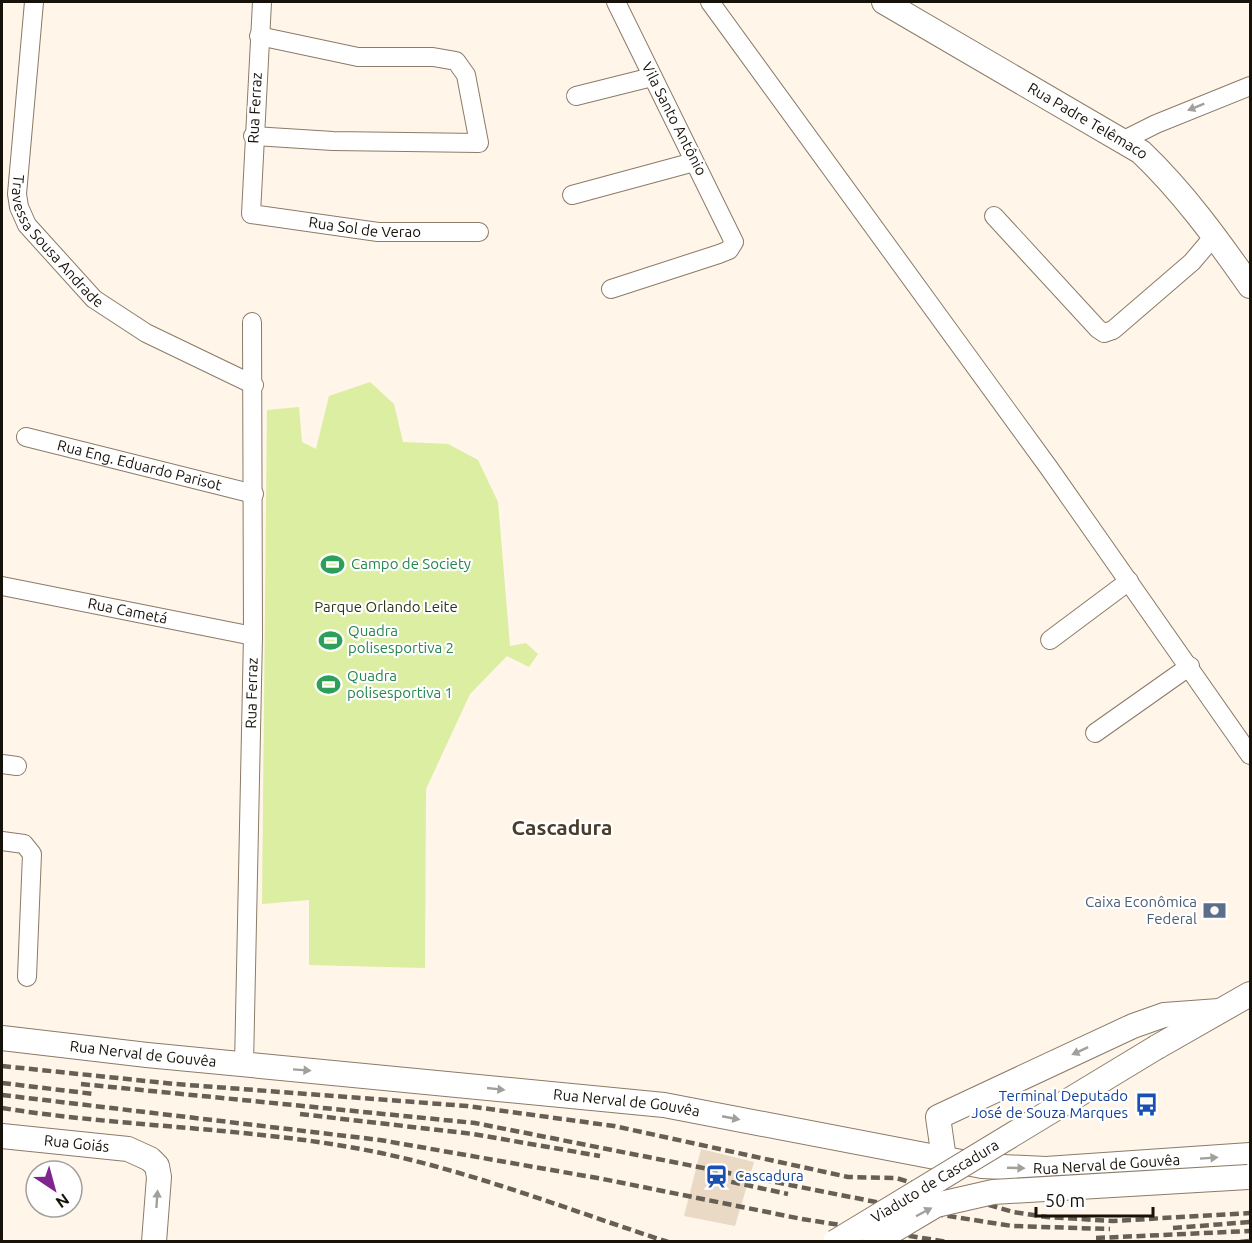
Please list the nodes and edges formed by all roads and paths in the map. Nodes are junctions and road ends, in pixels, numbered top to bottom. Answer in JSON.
{"nodes":[{"id":1,"x":34,"y":2,"type":"edge"},
{"id":2,"x":262,"y":2,"type":"edge"},
{"id":3,"x":616,"y":2,"type":"edge"},
{"id":4,"x":710,"y":2,"type":"edge"},
{"id":5,"x":884,"y":2,"type":"edge"},
{"id":6,"x":909,"y":9,"type":"edge"},
{"id":7,"x":259,"y":36,"type":"junction"},
{"id":8,"x":652,"y":76,"type":"junction"},
{"id":9,"x":1251,"y":86,"type":"edge"},
{"id":10,"x":576,"y":96,"type":"dead end"},
{"id":11,"x":253,"y":136,"type":"junction"},
{"id":12,"x":1124,"y":140,"type":"junction"},
{"id":13,"x":694,"y":162,"type":"junction"},
{"id":14,"x":572,"y":195,"type":"dead end"},
{"id":15,"x":251,"y":214,"type":"joint"},
{"id":16,"x":994,"y":216,"type":"dead end"},
{"id":17,"x":479,"y":232,"type":"dead end"},
{"id":18,"x":1214,"y":236,"type":"junction"},
{"id":19,"x":1251,"y":286,"type":"edge"},
{"id":20,"x":611,"y":289,"type":"dead end"},
{"id":21,"x":252,"y":322,"type":"dead end"},
{"id":22,"x":254,"y":385,"type":"junction"},
{"id":23,"x":26,"y":437,"type":"dead end"},
{"id":24,"x":254,"y":494,"type":"junction"},
{"id":25,"x":1129,"y":581,"type":"junction"},
{"id":26,"x":2,"y":586,"type":"edge"},
{"id":27,"x":253,"y":636,"type":"junction"},
{"id":28,"x":1050,"y":640,"type":"dead end"},
{"id":29,"x":1190,"y":666,"type":"junction"},
{"id":30,"x":1095,"y":733,"type":"dead end"},
{"id":31,"x":1251,"y":755,"type":"edge"},
{"id":32,"x":2,"y":842,"type":"edge"},
{"id":33,"x":27,"y":977,"type":"dead end"},
{"id":34,"x":1251,"y":994,"type":"edge"},
{"id":35,"x":1219,"y":1011,"type":"junction"},
{"id":36,"x":2,"y":1038,"type":"edge"},
{"id":37,"x":244,"y":1065,"type":"junction"},
{"id":38,"x":2,"y":1136,"type":"edge"},
{"id":39,"x":944,"y":1159,"type":"junction"},
{"id":40,"x":1250,"y":1169,"type":"edge"},
{"id":41,"x":154,"y":1242,"type":"edge"},
{"id":42,"x":836,"y":1242,"type":"edge"},
{"id":43,"x":874,"y":1242,"type":"edge"}],
"edges":[{"from":1,"to":22,"type":"street","name":"Travessa Sousa Andrade"},
{"from":2,"to":7,"type":"street","name":"Rua Ferraz"},
{"from":3,"to":8,"type":"street","name":"Vila Santo Antônio"},
{"from":4,"to":25,"type":"street"},
{"from":5,"to":6,"type":"main road","name":"Rua Padre Telêmaco"},
{"from":6,"to":12,"type":"main road","name":"Rua Padre Telêmaco"},
{"from":7,"to":11,"type":"street","name":"Rua Ferraz"},
{"from":7,"to":11,"type":"street"},
{"from":8,"to":10,"type":"street"},
{"from":8,"to":13,"type":"street","name":"Vila Santo Antônio"},
{"from":9,"to":12,"type":"street","one_way":true},
{"from":11,"to":15,"type":"street","name":"Rua Ferraz"},
{"from":12,"to":18,"type":"main road","name":"Rua Padre Telêmaco"},
{"from":13,"to":14,"type":"street"},
{"from":13,"to":20,"type":"street","name":"Vila Santo Antônio"},
{"from":15,"to":17,"type":"street","name":"Rua Sol de Verao"},
{"from":16,"to":18,"type":"street"},
{"from":18,"to":19,"type":"main road","name":"Rua Padre Telêmaco"},
{"from":21,"to":22,"type":"street","name":"Rua Ferraz"},
{"from":22,"to":24,"type":"street","name":"Rua Ferraz"},
{"from":23,"to":24,"type":"street","name":"Rua Eng. Eduardo Parisot"},
{"from":24,"to":27,"type":"street","name":"Rua Ferraz"},
{"from":25,"to":28,"type":"street"},
{"from":25,"to":29,"type":"street"},
{"from":26,"to":27,"type":"street","name":"Rua Cametá"},
{"from":27,"to":37,"type":"street","name":"Rua Ferraz"},
{"from":29,"to":30,"type":"street"},
{"from":29,"to":31,"type":"street"},
{"from":32,"to":33,"type":"street"},
{"from":34,"to":35,"type":"main road","name":"Viaduto de Cascadura"},
{"from":35,"to":39,"type":"main road","one_way":true},
{"from":35,"to":42,"type":"main road","name":"Viaduto de Cascadura","bridge":true},
{"from":36,"to":37,"type":"main road","name":"Rua Nerval de Gouvêa"},
{"from":37,"to":39,"type":"main road","name":"Rua Nerval de Gouvêa","one_way":true},
{"from":41,"to":38,"type":"main road","name":"Rua Goiás","one_way":true},
{"from":39,"to":40,"type":"main road","name":"Rua Nerval de Gouvêa","one_way":true},
{"from":43,"to":40,"type":"main road","name":"Viaduto de Cascadura","one_way":true,"bridge":true}]}
